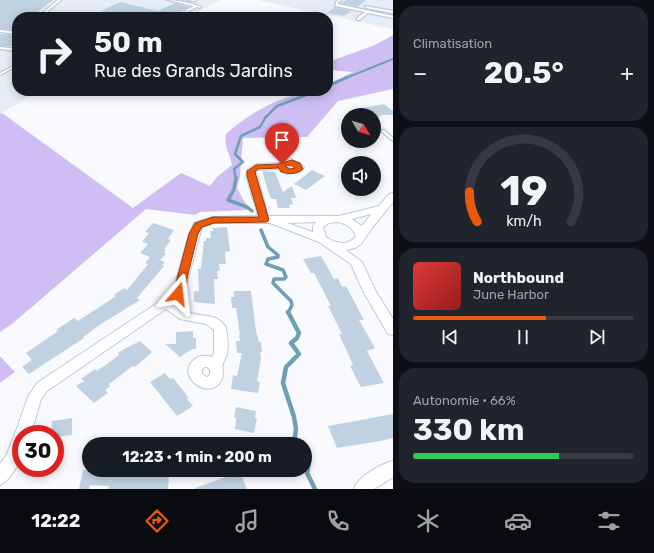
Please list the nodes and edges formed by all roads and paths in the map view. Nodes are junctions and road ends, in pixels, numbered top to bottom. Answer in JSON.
{"nodes":[{"id":1,"x":60,"y":0,"type":"edge"},
{"id":2,"x":168,"y":0,"type":"edge"},
{"id":3,"x":188,"y":0,"type":"edge"},
{"id":4,"x":195,"y":0,"type":"edge"},
{"id":5,"x":340,"y":0,"type":"edge"},
{"id":6,"x":366,"y":7,"type":"dead end"},
{"id":7,"x":378,"y":9,"type":"junction"},
{"id":8,"x":187,"y":11,"type":"dead end"},
{"id":9,"x":45,"y":12,"type":"edge"},
{"id":10,"x":367,"y":12,"type":"junction"},
{"id":11,"x":393,"y":12,"type":"edge"},
{"id":12,"x":372,"y":13,"type":"junction"},
{"id":13,"x":393,"y":17,"type":"edge"},
{"id":14,"x":358,"y":19,"type":"dead end"},
{"id":15,"x":0,"y":31,"type":"edge"},
{"id":16,"x":12,"y":32,"type":"edge"},
{"id":17,"x":0,"y":48,"type":"edge"},
{"id":18,"x":12,"y":49,"type":"edge"},
{"id":19,"x":12,"y":68,"type":"edge"},
{"id":20,"x":0,"y":74,"type":"edge"},
{"id":21,"x":383,"y":131,"type":"dead end"},
{"id":22,"x":393,"y":140,"type":"edge"},
{"id":23,"x":281,"y":166,"type":"dead end"},
{"id":24,"x":393,"y":196,"type":"edge"},
{"id":25,"x":383,"y":207,"type":"junction"},
{"id":26,"x":336,"y":219,"type":"junction"},
{"id":27,"x":267,"y":220,"type":"junction"},
{"id":28,"x":360,"y":239,"type":"junction"},
{"id":29,"x":325,"y":241,"type":"junction"},
{"id":30,"x":356,"y":262,"type":"junction"},
{"id":31,"x":166,"y":303,"type":"junction"},
{"id":32,"x":393,"y":330,"type":"edge"},
{"id":33,"x":215,"y":366,"type":"dead end"},
{"id":34,"x":26,"y":425,"type":"edge"},
{"id":35,"x":12,"y":461,"type":"edge"},
{"id":36,"x":393,"y":469,"type":"edge"},
{"id":37,"x":0,"y":477,"type":"edge"},
{"id":38,"x":362,"y":488,"type":"dead end"}],
"edges":[{"from":1,"to":9,"type":"lane"},
{"from":2,"to":8,"type":"lane"},
{"from":3,"to":4,"type":"lane"},
{"from":5,"to":10,"type":"lane"},
{"from":6,"to":7,"type":"lane"},
{"from":7,"to":11,"type":"lane"},
{"from":7,"to":12,"type":"lane"},
{"from":10,"to":12,"type":"lane"},
{"from":10,"to":14,"type":"lane"},
{"from":12,"to":13,"type":"lane"},
{"from":15,"to":16,"type":"lane"},
{"from":17,"to":18,"type":"lane"},
{"from":19,"to":20,"type":"lane"},
{"from":21,"to":22,"type":"lane"},
{"from":23,"to":27,"type":"street"},
{"from":24,"to":25,"type":"street"},
{"from":25,"to":26,"type":"street"},
{"from":25,"to":28,"type":"street"},
{"from":26,"to":27,"type":"street"},
{"from":26,"to":28,"type":"street"},
{"from":26,"to":29,"type":"street"},
{"from":27,"to":29,"type":"street"},
{"from":27,"to":31,"type":"street"},
{"from":28,"to":29,"type":"street"},
{"from":28,"to":30,"type":"street"},
{"from":29,"to":30,"type":"street"},
{"from":30,"to":32,"type":"street"},
{"from":31,"to":33,"type":"street"},
{"from":31,"to":34,"type":"street"},
{"from":35,"to":37,"type":"street"},
{"from":36,"to":38,"type":"street"}]}
